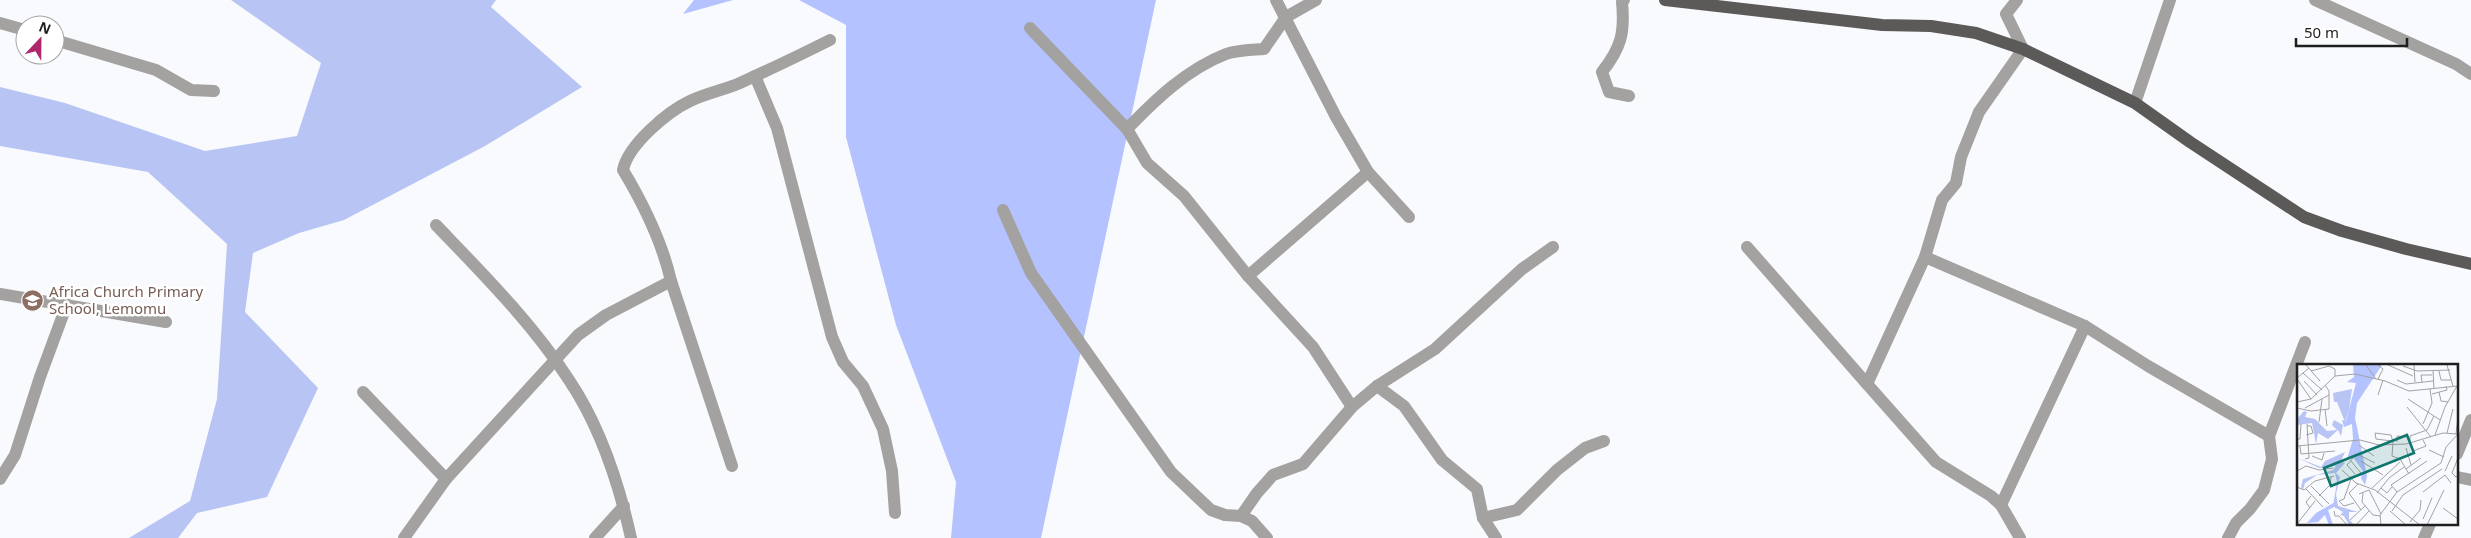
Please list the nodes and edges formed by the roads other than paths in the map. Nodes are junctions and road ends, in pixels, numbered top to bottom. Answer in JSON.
{"nodes":[{"id":1,"x":1276,"y":0,"type":"edge"},
{"id":2,"x":1316,"y":0,"type":"edge"},
{"id":3,"x":1624,"y":0,"type":"edge"},
{"id":4,"x":1665,"y":0,"type":"edge"},
{"id":5,"x":2016,"y":0,"type":"edge"},
{"id":6,"x":2170,"y":0,"type":"edge"},
{"id":7,"x":2315,"y":0,"type":"edge"},
{"id":8,"x":1286,"y":17,"type":"junction"},
{"id":9,"x":0,"y":23,"type":"edge"},
{"id":10,"x":15,"y":27,"type":"edge"},
{"id":11,"x":1030,"y":28,"type":"dead end"},
{"id":12,"x":830,"y":40,"type":"dead end"},
{"id":13,"x":65,"y":43,"type":"edge"},
{"id":14,"x":2023,"y":49,"type":"junction"},
{"id":15,"x":2471,"y":74,"type":"edge"},
{"id":16,"x":755,"y":76,"type":"junction"},
{"id":17,"x":214,"y":91,"type":"dead end"},
{"id":18,"x":1629,"y":96,"type":"dead end"},
{"id":19,"x":2135,"y":103,"type":"junction"},
{"id":20,"x":1127,"y":129,"type":"junction"},
{"id":21,"x":1368,"y":172,"type":"junction"},
{"id":22,"x":1003,"y":210,"type":"dead end"},
{"id":23,"x":1410,"y":217,"type":"dead end"},
{"id":24,"x":436,"y":225,"type":"dead end"},
{"id":25,"x":1553,"y":247,"type":"dead end"},
{"id":26,"x":1747,"y":247,"type":"dead end"},
{"id":27,"x":1925,"y":257,"type":"junction"},
{"id":28,"x":2471,"y":264,"type":"edge"},
{"id":29,"x":1248,"y":276,"type":"junction"},
{"id":30,"x":671,"y":281,"type":"junction"},
{"id":31,"x":0,"y":294,"type":"edge"},
{"id":32,"x":67,"y":304,"type":"junction"},
{"id":33,"x":166,"y":322,"type":"dead end"},
{"id":34,"x":2085,"y":326,"type":"junction"},
{"id":35,"x":2305,"y":342,"type":"dead end"},
{"id":36,"x":555,"y":361,"type":"junction"},
{"id":37,"x":1867,"y":384,"type":"junction"},
{"id":38,"x":1377,"y":386,"type":"junction"},
{"id":39,"x":363,"y":392,"type":"dead end"},
{"id":40,"x":1352,"y":408,"type":"junction"},
{"id":41,"x":2471,"y":420,"type":"edge"},
{"id":42,"x":2269,"y":436,"type":"junction"},
{"id":43,"x":1604,"y":441,"type":"dead end"},
{"id":44,"x":2458,"y":452,"type":"edge"},
{"id":45,"x":732,"y":466,"type":"dead end"},
{"id":46,"x":2458,"y":477,"type":"edge"},
{"id":47,"x":0,"y":479,"type":"edge"},
{"id":48,"x":446,"y":479,"type":"junction"},
{"id":49,"x":2471,"y":480,"type":"edge"},
{"id":50,"x":2001,"y":505,"type":"junction"},
{"id":51,"x":624,"y":506,"type":"junction"},
{"id":52,"x":896,"y":513,"type":"dead end"},
{"id":53,"x":1241,"y":516,"type":"junction"},
{"id":54,"x":1482,"y":518,"type":"junction"},
{"id":55,"x":2429,"y":526,"type":"edge"},
{"id":56,"x":404,"y":538,"type":"edge"},
{"id":57,"x":595,"y":538,"type":"edge"},
{"id":58,"x":630,"y":538,"type":"edge"},
{"id":59,"x":1267,"y":538,"type":"edge"},
{"id":60,"x":1496,"y":538,"type":"edge"},
{"id":61,"x":2020,"y":538,"type":"edge"},
{"id":62,"x":2228,"y":538,"type":"edge"},
{"id":63,"x":2424,"y":538,"type":"edge"}],
"edges":[{"from":1,"to":8,"type":"street"},
{"from":2,"to":8,"type":"street"},
{"from":3,"to":18,"type":"street"},
{"from":4,"to":14,"type":"main road"},
{"from":5,"to":14,"type":"street"},
{"from":6,"to":19,"type":"street"},
{"from":7,"to":15,"type":"street"},
{"from":8,"to":20,"type":"street"},
{"from":8,"to":21,"type":"street"},
{"from":9,"to":10,"type":"street"},
{"from":11,"to":20,"type":"street"},
{"from":12,"to":16,"type":"street"},
{"from":13,"to":17,"type":"street"},
{"from":14,"to":19,"type":"main road"},
{"from":14,"to":27,"type":"street"},
{"from":16,"to":30,"type":"street"},
{"from":16,"to":52,"type":"street"},
{"from":19,"to":28,"type":"main road"},
{"from":20,"to":29,"type":"street"},
{"from":21,"to":23,"type":"street"},
{"from":21,"to":29,"type":"street"},
{"from":22,"to":53,"type":"street"},
{"from":24,"to":36,"type":"street"},
{"from":25,"to":38,"type":"street"},
{"from":26,"to":37,"type":"street"},
{"from":27,"to":34,"type":"street"},
{"from":27,"to":37,"type":"street"},
{"from":29,"to":40,"type":"street"},
{"from":30,"to":36,"type":"street"},
{"from":30,"to":45,"type":"street"},
{"from":31,"to":32,"type":"street"},
{"from":32,"to":33,"type":"street"},
{"from":32,"to":47,"type":"street"},
{"from":34,"to":42,"type":"street"},
{"from":34,"to":50,"type":"street"},
{"from":35,"to":42,"type":"street"},
{"from":36,"to":48,"type":"street"},
{"from":36,"to":51,"type":"street"},
{"from":37,"to":50,"type":"street"},
{"from":38,"to":40,"type":"street"},
{"from":38,"to":54,"type":"street"},
{"from":39,"to":48,"type":"street"},
{"from":40,"to":53,"type":"street"},
{"from":41,"to":44,"type":"street"},
{"from":42,"to":62,"type":"street"},
{"from":43,"to":54,"type":"street"},
{"from":46,"to":49,"type":"street"},
{"from":48,"to":56,"type":"street"},
{"from":50,"to":61,"type":"street"},
{"from":51,"to":57,"type":"street"},
{"from":51,"to":58,"type":"street"},
{"from":53,"to":59,"type":"street"},
{"from":54,"to":60,"type":"street"},
{"from":55,"to":63,"type":"street"}]}
